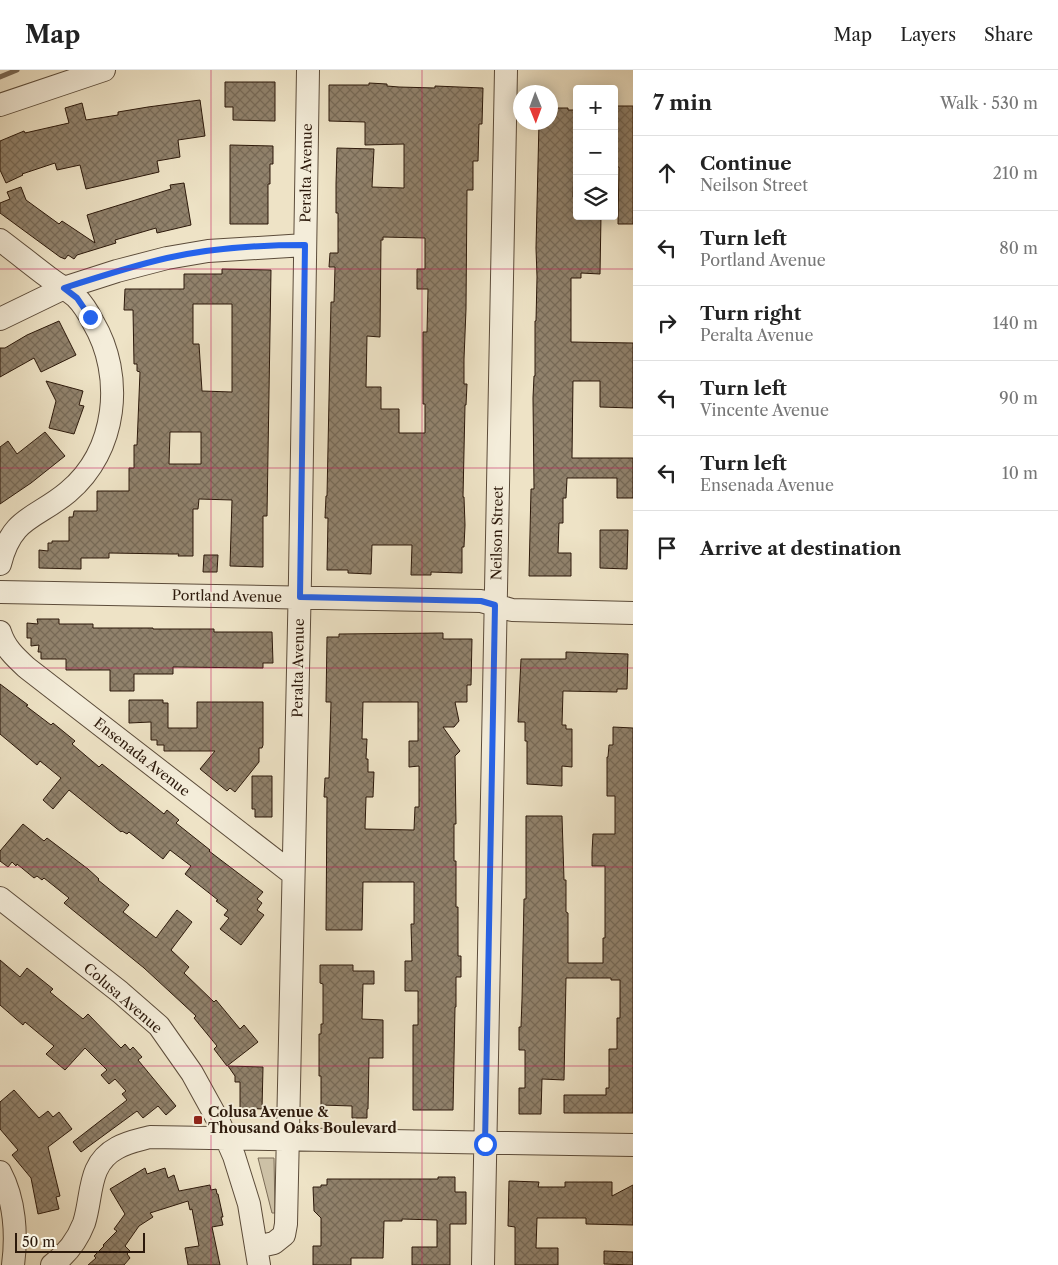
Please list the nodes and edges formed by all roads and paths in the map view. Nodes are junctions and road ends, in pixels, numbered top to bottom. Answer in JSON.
{"nodes":[{"id":1,"x":104,"y":70,"type":"edge"},
{"id":2,"x":308,"y":70,"type":"edge"},
{"id":3,"x":506,"y":70,"type":"edge"},
{"id":4,"x":0,"y":105,"type":"edge"},
{"id":5,"x":0,"y":240,"type":"edge"},
{"id":6,"x":305,"y":245,"type":"junction"},
{"id":7,"x":64,"y":288,"type":"junction"},
{"id":8,"x":0,"y":319,"type":"edge"},
{"id":9,"x":0,"y":564,"type":"edge"},
{"id":10,"x":0,"y":592,"type":"edge"},
{"id":11,"x":300,"y":597,"type":"junction"},
{"id":12,"x":495,"y":605,"type":"junction"},
{"id":13,"x":633,"y":613,"type":"edge"},
{"id":14,"x":0,"y":632,"type":"edge"},
{"id":15,"x":293,"y":874,"type":"junction"},
{"id":16,"x":0,"y":898,"type":"edge"},
{"id":17,"x":226,"y":1138,"type":"junction"},
{"id":18,"x":288,"y":1139,"type":"junction"},
{"id":19,"x":485,"y":1144,"type":"junction"},
{"id":20,"x":633,"y":1145,"type":"edge"},
{"id":21,"x":0,"y":1172,"type":"edge"},
{"id":22,"x":258,"y":1256,"type":"edge"},
{"id":23,"x":13,"y":1265,"type":"edge"},
{"id":24,"x":52,"y":1265,"type":"edge"},
{"id":25,"x":483,"y":1265,"type":"edge"}],
"edges":[{"from":1,"to":4,"type":"street"},
{"from":2,"to":6,"type":"street","name":"Peralta Avenue"},
{"from":3,"to":12,"type":"street","name":"Neilson Street"},
{"from":5,"to":7,"type":"street"},
{"from":6,"to":7,"type":"street"},
{"from":6,"to":11,"type":"street","name":"Peralta Avenue"},
{"from":7,"to":8,"type":"street"},
{"from":7,"to":9,"type":"street"},
{"from":10,"to":11,"type":"street","name":"Portland Avenue"},
{"from":11,"to":12,"type":"street","name":"Portland Avenue"},
{"from":11,"to":15,"type":"street","name":"Peralta Avenue"},
{"from":12,"to":13,"type":"street","name":"Portland Avenue"},
{"from":12,"to":19,"type":"street","name":"Neilson Street"},
{"from":14,"to":15,"type":"street","name":"Ensenada Avenue"},
{"from":15,"to":18,"type":"street","name":"Peralta Avenue"},
{"from":16,"to":17,"type":"street","name":"Colusa Avenue"},
{"from":17,"to":18,"type":"street"},
{"from":17,"to":22,"type":"street","name":"Colusa Avenue"},
{"from":17,"to":24,"type":"street"},
{"from":18,"to":19,"type":"street"},
{"from":18,"to":22,"type":"street","name":"Peralta Avenue"},
{"from":19,"to":20,"type":"street"},
{"from":19,"to":25,"type":"street","name":"Neilson Street"},
{"from":21,"to":23,"type":"street"}]}
